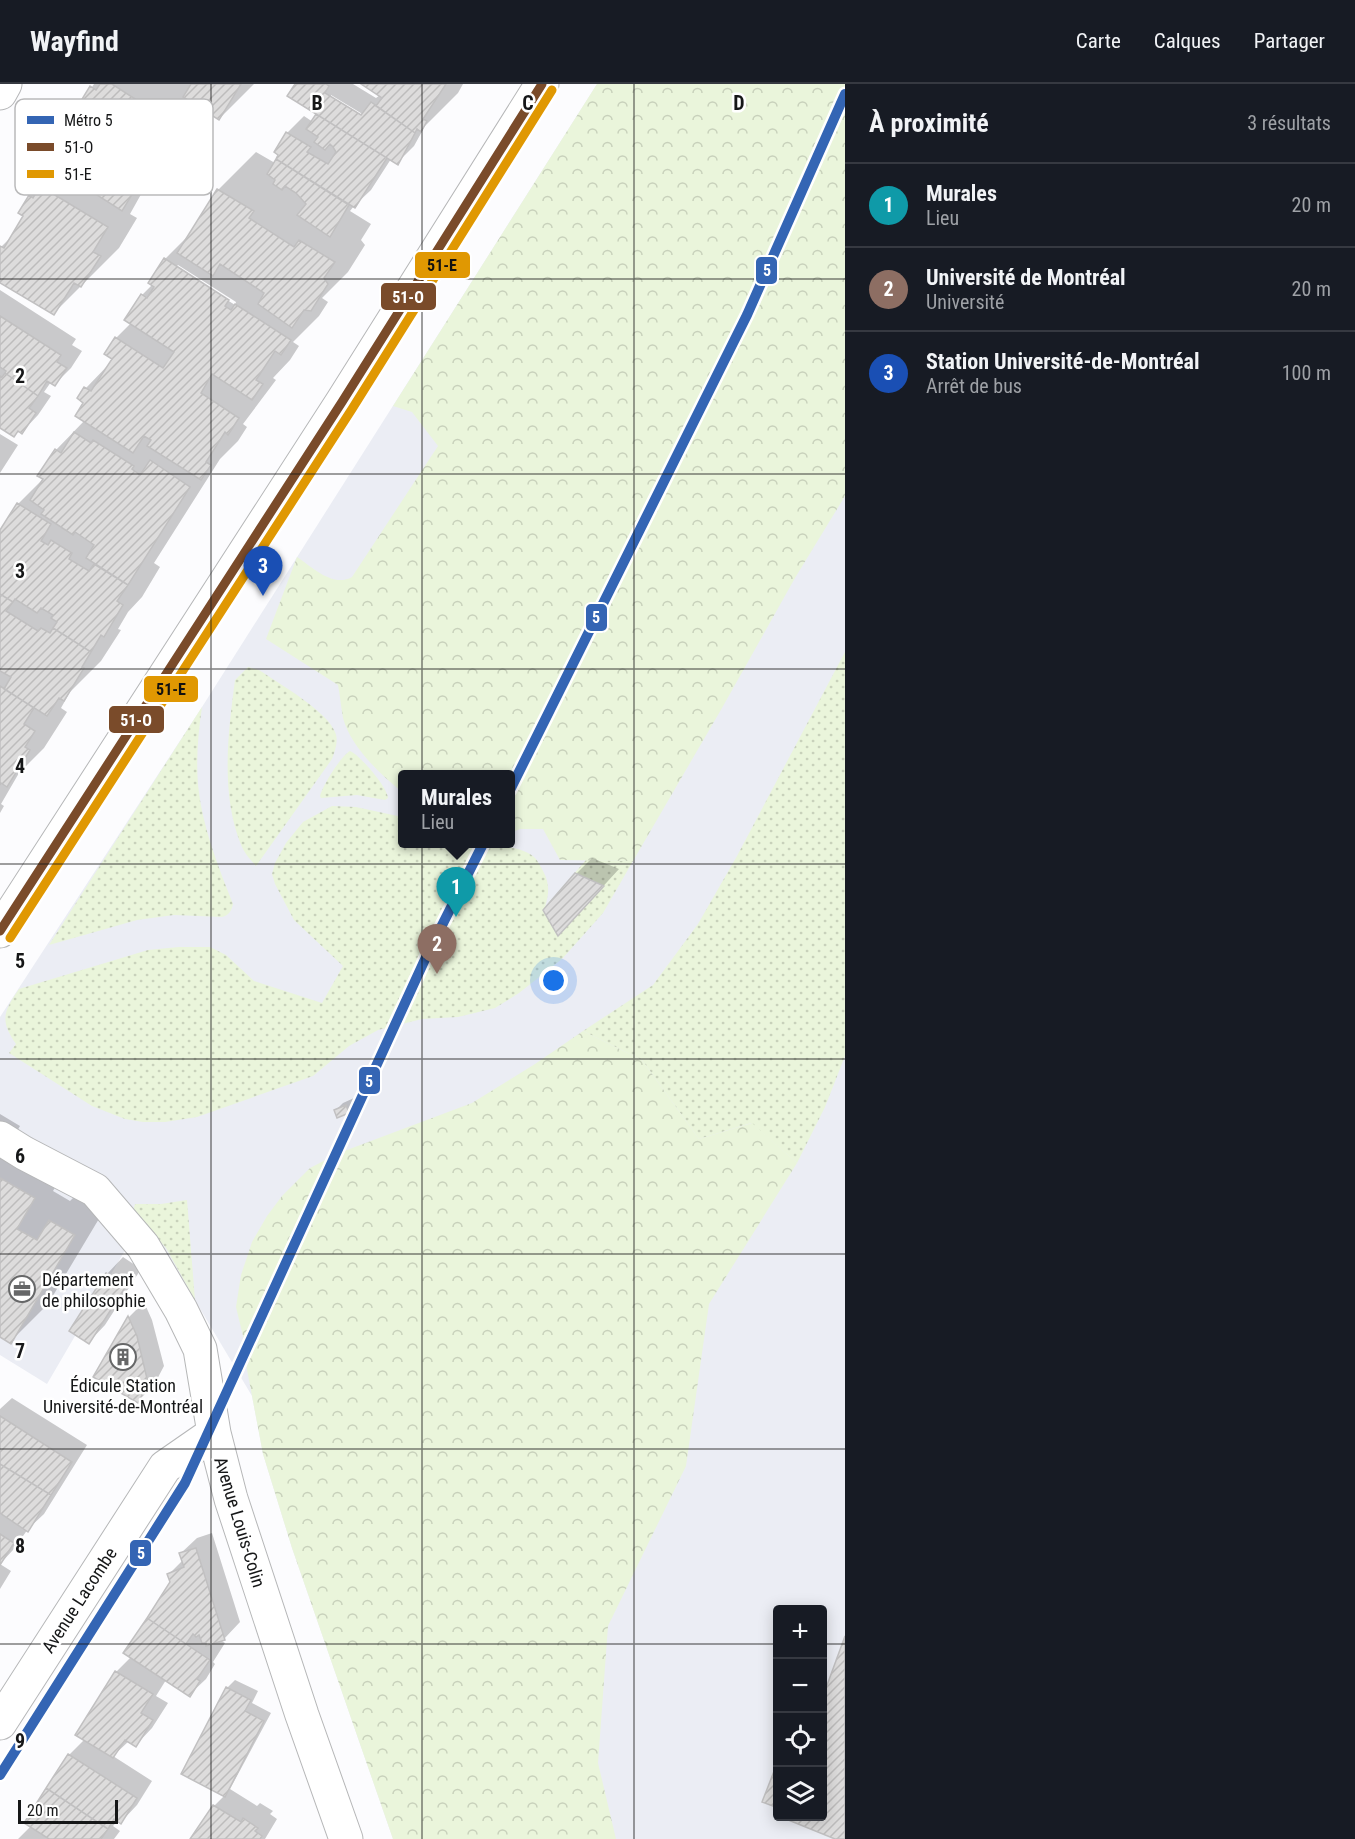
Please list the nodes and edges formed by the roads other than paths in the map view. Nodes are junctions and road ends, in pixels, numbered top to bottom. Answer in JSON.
{"nodes":[{"id":1,"x":5,"y":84,"type":"edge"},
{"id":2,"x":542,"y":84,"type":"edge"},
{"id":3,"x":0,"y":93,"type":"edge"},
{"id":4,"x":0,"y":931,"type":"edge"},
{"id":5,"x":0,"y":1138,"type":"edge"},
{"id":6,"x":214,"y":1433,"type":"junction"},
{"id":7,"x":0,"y":1723,"type":"edge"},
{"id":8,"x":346,"y":1839,"type":"edge"}],
"edges":[{"from":1,"to":3,"type":"street"},
{"from":2,"to":4,"type":"street"},
{"from":5,"to":6,"type":"street","name":"Avenue Louis-Colin"},
{"from":6,"to":7,"type":"street","name":"Avenue Lacombe"},
{"from":6,"to":8,"type":"street","name":"Avenue Louis-Colin"}]}
